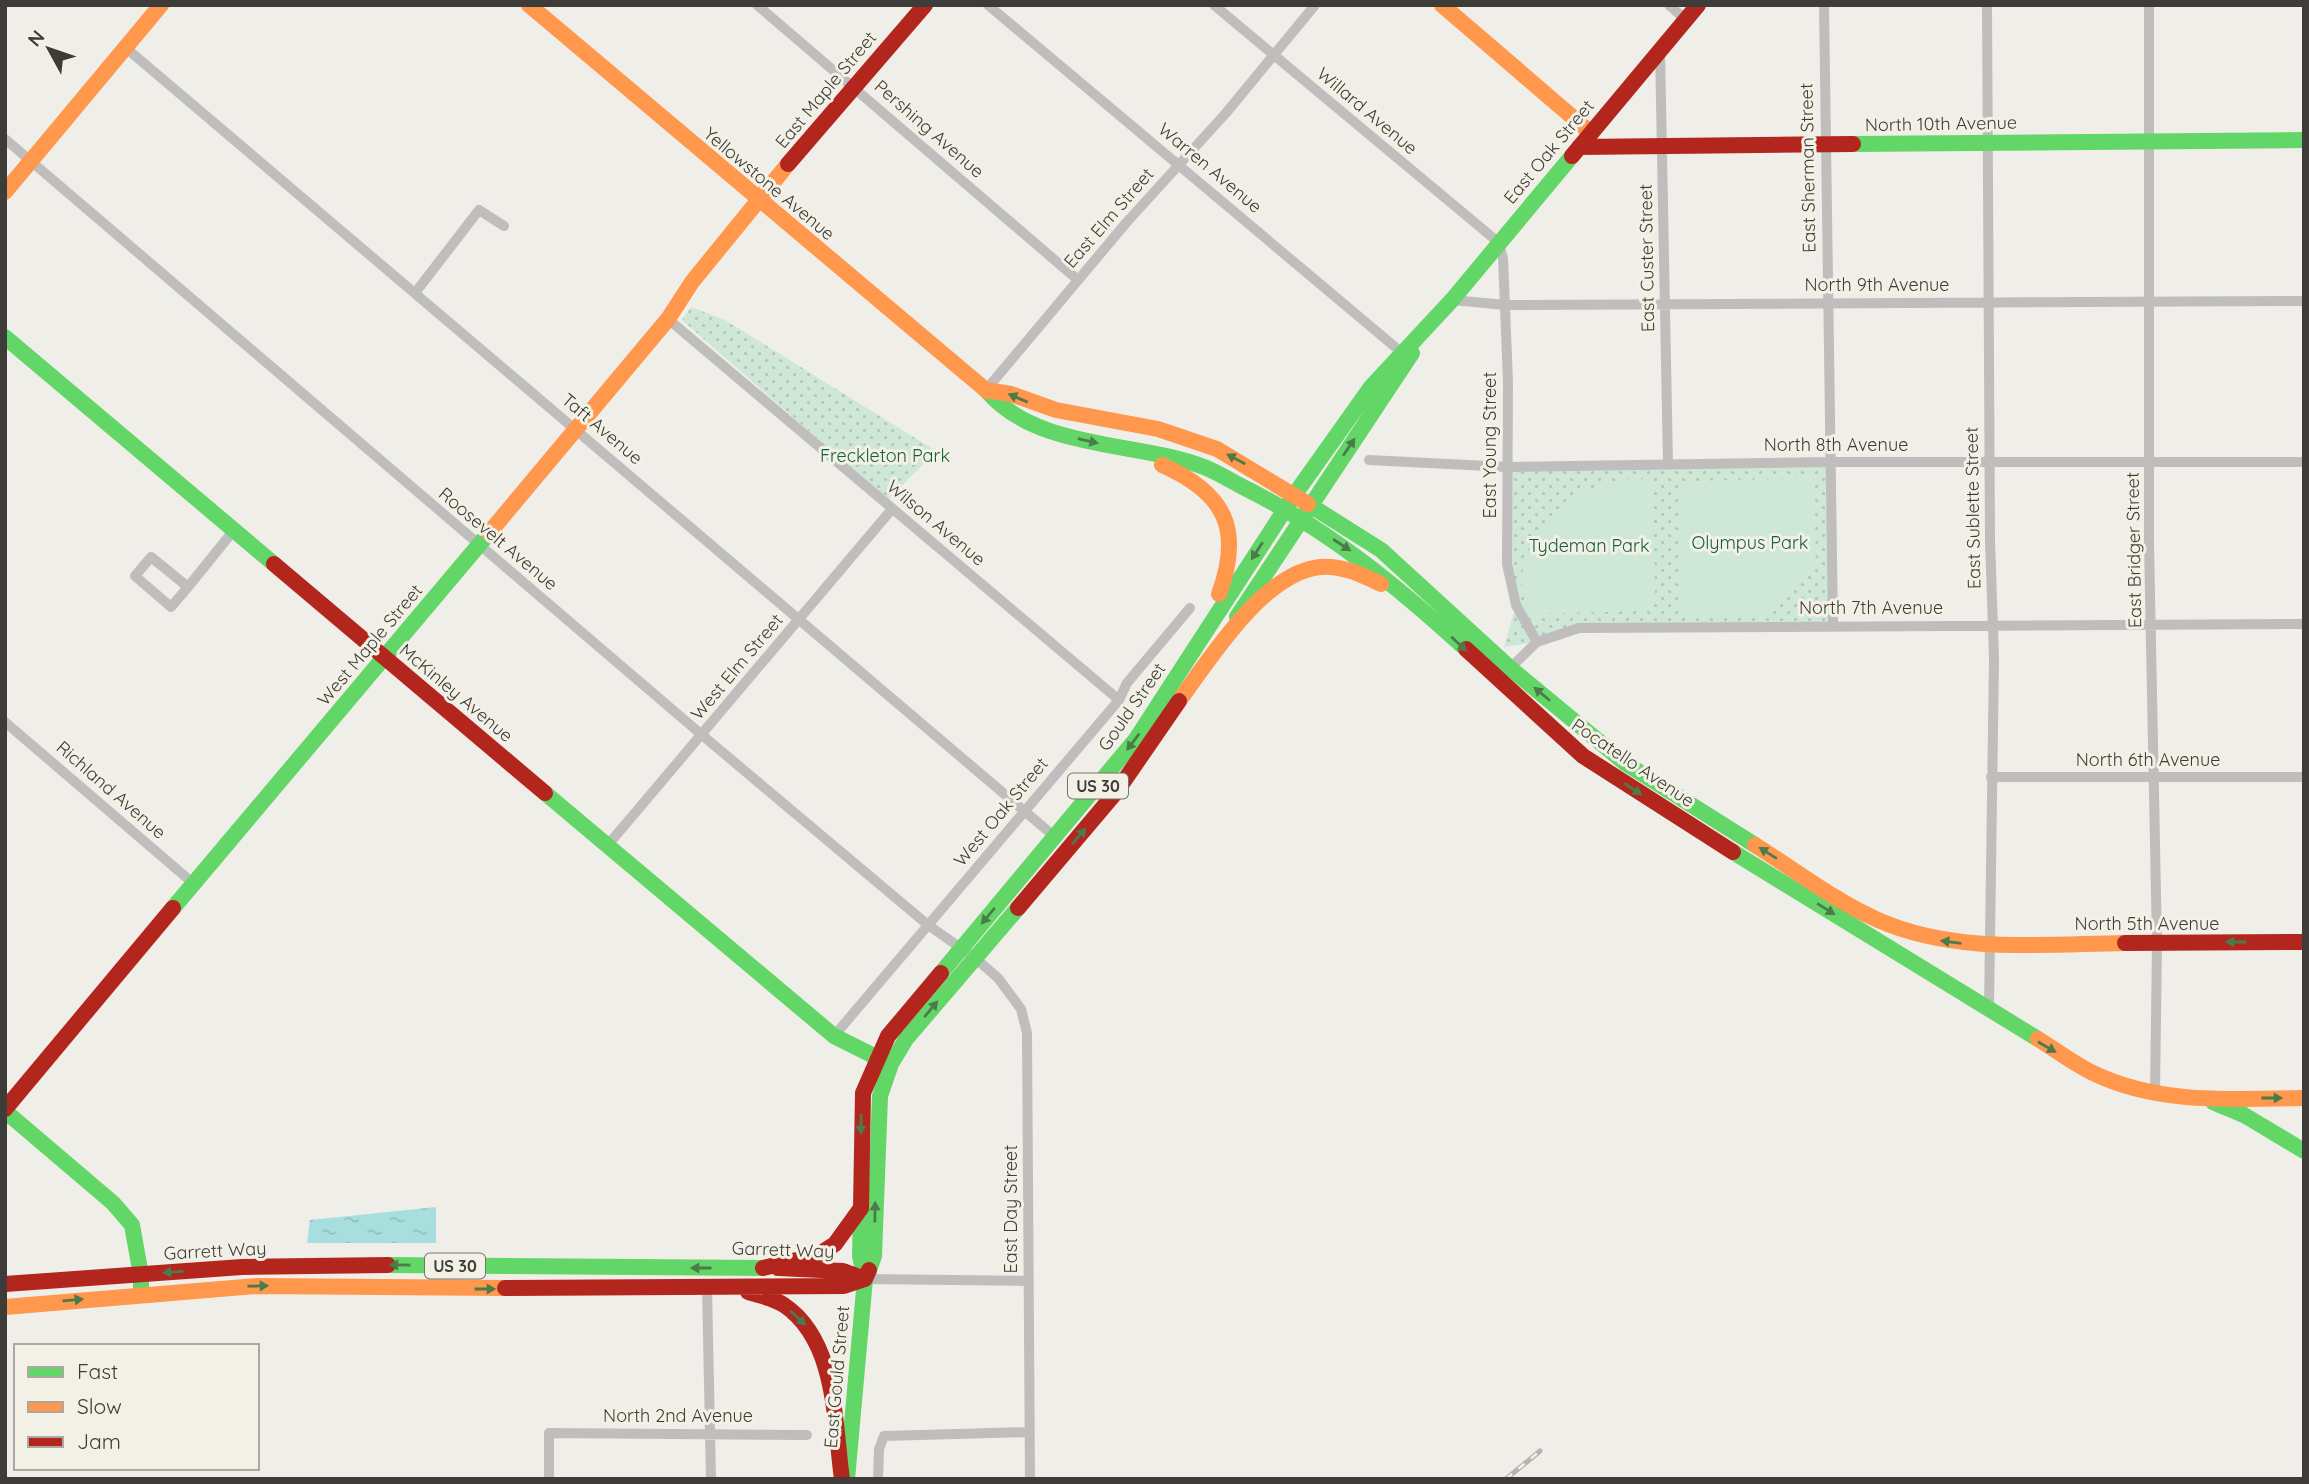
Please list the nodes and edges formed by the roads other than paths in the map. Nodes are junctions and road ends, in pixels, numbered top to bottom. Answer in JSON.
{"nodes":[{"id":1,"x":161,"y":5,"type":"edge"},
{"id":2,"x":757,"y":5,"type":"edge"},
{"id":3,"x":925,"y":5,"type":"edge"},
{"id":4,"x":988,"y":5,"type":"edge"},
{"id":5,"x":1214,"y":5,"type":"edge"},
{"id":6,"x":1315,"y":5,"type":"edge"},
{"id":7,"x":1442,"y":5,"type":"edge"},
{"id":8,"x":1669,"y":5,"type":"edge"},
{"id":9,"x":1698,"y":5,"type":"edge"},
{"id":10,"x":1824,"y":5,"type":"edge"},
{"id":11,"x":1987,"y":5,"type":"edge"},
{"id":12,"x":2149,"y":5,"type":"edge"},
{"id":13,"x":538,"y":8,"type":"edge"},
{"id":14,"x":1686,"y":20,"type":"junction"},
{"id":15,"x":126,"y":48,"type":"junction"},
{"id":16,"x":1660,"y":51,"type":"junction"},
{"id":17,"x":1272,"y":55,"type":"junction"},
{"id":18,"x":854,"y":87,"type":"junction"},
{"id":19,"x":1591,"y":133,"type":"junction"},
{"id":20,"x":5,"y":139,"type":"edge"},
{"id":21,"x":2304,"y":140,"type":"edge"},
{"id":22,"x":2149,"y":141,"type":"junction"},
{"id":23,"x":1987,"y":143,"type":"junction"},
{"id":24,"x":1825,"y":144,"type":"junction"},
{"id":25,"x":1662,"y":146,"type":"junction"},
{"id":26,"x":1579,"y":147,"type":"junction"},
{"id":27,"x":31,"y":161,"type":"junction"},
{"id":28,"x":1179,"y":165,"type":"junction"},
{"id":29,"x":5,"y":192,"type":"edge"},
{"id":30,"x":757,"y":200,"type":"junction"},
{"id":31,"x":504,"y":226,"type":"dead end"},
{"id":32,"x":1498,"y":242,"type":"junction"},
{"id":33,"x":1077,"y":280,"type":"junction"},
{"id":34,"x":415,"y":293,"type":"junction"},
{"id":35,"x":1451,"y":300,"type":"junction"},
{"id":36,"x":2304,"y":301,"type":"edge"},
{"id":37,"x":1989,"y":302,"type":"junction"},
{"id":38,"x":2151,"y":302,"type":"junction"},
{"id":39,"x":1827,"y":303,"type":"junction"},
{"id":40,"x":1666,"y":304,"type":"junction"},
{"id":41,"x":1506,"y":305,"type":"junction"},
{"id":42,"x":668,"y":319,"type":"junction"},
{"id":43,"x":5,"y":337,"type":"edge"},
{"id":44,"x":1406,"y":356,"type":"junction"},
{"id":45,"x":986,"y":390,"type":"junction"},
{"id":46,"x":575,"y":429,"type":"junction"},
{"id":47,"x":1123,"y":448,"type":"junction"},
{"id":48,"x":1368,"y":460,"type":"dead end"},
{"id":49,"x":1830,"y":462,"type":"junction"},
{"id":50,"x":2304,"y":462,"type":"edge"},
{"id":51,"x":1668,"y":464,"type":"junction"},
{"id":52,"x":1990,"y":464,"type":"junction"},
{"id":53,"x":2150,"y":464,"type":"junction"},
{"id":54,"x":1508,"y":467,"type":"junction"},
{"id":55,"x":1295,"y":494,"type":"junction"},
{"id":56,"x":1311,"y":503,"type":"junction"},
{"id":57,"x":1285,"y":508,"type":"junction"},
{"id":58,"x":892,"y":509,"type":"junction"},
{"id":59,"x":1301,"y":518,"type":"junction"},
{"id":60,"x":233,"y":530,"type":"junction"},
{"id":61,"x":478,"y":545,"type":"junction"},
{"id":62,"x":188,"y":587,"type":"junction"},
{"id":63,"x":1409,"y":597,"type":"junction"},
{"id":64,"x":1190,"y":608,"type":"dead end"},
{"id":65,"x":799,"y":619,"type":"junction"},
{"id":66,"x":2304,"y":624,"type":"edge"},
{"id":67,"x":1833,"y":625,"type":"junction"},
{"id":68,"x":2152,"y":626,"type":"junction"},
{"id":69,"x":1993,"y":627,"type":"junction"},
{"id":70,"x":1537,"y":642,"type":"junction"},
{"id":71,"x":1216,"y":648,"type":"junction"},
{"id":72,"x":385,"y":658,"type":"junction"},
{"id":73,"x":1185,"y":665,"type":"junction"},
{"id":74,"x":1510,"y":668,"type":"junction"},
{"id":75,"x":1498,"y":681,"type":"junction"},
{"id":76,"x":1119,"y":700,"type":"junction"},
{"id":77,"x":5,"y":722,"type":"edge"},
{"id":78,"x":702,"y":735,"type":"junction"},
{"id":79,"x":1992,"y":777,"type":"junction"},
{"id":80,"x":2152,"y":777,"type":"junction"},
{"id":81,"x":2304,"y":777,"type":"edge"},
{"id":82,"x":1025,"y":811,"type":"junction"},
{"id":83,"x":1055,"y":837,"type":"junction"},
{"id":84,"x":607,"y":846,"type":"junction"},
{"id":85,"x":194,"y":884,"type":"junction"},
{"id":86,"x":929,"y":925,"type":"junction"},
{"id":87,"x":2304,"y":942,"type":"edge"},
{"id":88,"x":2157,"y":943,"type":"junction"},
{"id":89,"x":1990,"y":944,"type":"junction"},
{"id":90,"x":962,"y":947,"type":"junction"},
{"id":91,"x":975,"y":958,"type":"junction"},
{"id":92,"x":1989,"y":1010,"type":"junction"},
{"id":93,"x":834,"y":1036,"type":"junction"},
{"id":94,"x":883,"y":1061,"type":"junction"},
{"id":95,"x":2155,"y":1094,"type":"junction"},
{"id":96,"x":2304,"y":1098,"type":"edge"},
{"id":97,"x":2207,"y":1099,"type":"junction"},
{"id":98,"x":5,"y":1110,"type":"edge"},
{"id":99,"x":2304,"y":1151,"type":"edge"},
{"id":100,"x":861,"y":1208,"type":"junction"},
{"id":101,"x":769,"y":1268,"type":"junction"},
{"id":102,"x":141,"y":1275,"type":"junction"},
{"id":103,"x":865,"y":1279,"type":"junction"},
{"id":104,"x":1029,"y":1281,"type":"junction"},
{"id":105,"x":5,"y":1284,"type":"edge"},
{"id":106,"x":739,"y":1287,"type":"junction"},
{"id":107,"x":707,"y":1288,"type":"junction"},
{"id":108,"x":141,"y":1294,"type":"junction"},
{"id":109,"x":5,"y":1307,"type":"edge"},
{"id":110,"x":1030,"y":1432,"type":"junction"},
{"id":111,"x":710,"y":1433,"type":"junction"},
{"id":112,"x":807,"y":1435,"type":"dead end"},
{"id":113,"x":549,"y":1479,"type":"edge"},
{"id":114,"x":712,"y":1479,"type":"edge"},
{"id":115,"x":844,"y":1479,"type":"edge"},
{"id":116,"x":878,"y":1479,"type":"edge"},
{"id":117,"x":1030,"y":1479,"type":"edge"}],
"edges":[{"from":1,"to":15,"type":"main road"},
{"from":2,"to":18,"type":"street","name":"Pershing Avenue"},
{"from":3,"to":18,"type":"main road","name":"East Maple Street"},
{"from":4,"to":28,"type":"street","name":"Warren Avenue"},
{"from":5,"to":17,"type":"street","name":"Willard Avenue"},
{"from":6,"to":17,"type":"street","name":"East Elm Street"},
{"from":7,"to":19,"type":"main road"},
{"from":8,"to":14,"type":"street"},
{"from":9,"to":14,"type":"main road","name":"East Oak Street"},
{"from":10,"to":24,"type":"street","name":"East Sherman Street"},
{"from":11,"to":23,"type":"street","name":"East Sublette Street"},
{"from":12,"to":22,"type":"street","name":"East Bridger Street"},
{"from":13,"to":30,"type":"main road","name":"Yellowstone Avenue"},
{"from":14,"to":16,"type":"main road","name":"East Oak Street"},
{"from":15,"to":27,"type":"main road"},
{"from":15,"to":34,"type":"street","name":"Taft Avenue"},
{"from":16,"to":19,"type":"main road","name":"East Oak Street"},
{"from":16,"to":25,"type":"street","name":"East Custer Street"},
{"from":17,"to":28,"type":"street","name":"East Elm Street"},
{"from":17,"to":32,"type":"street","name":"Willard Avenue"},
{"from":18,"to":30,"type":"main road","name":"East Maple Street"},
{"from":18,"to":33,"type":"street","name":"Pershing Avenue"},
{"from":19,"to":26,"type":"main road","name":"East Oak Street"},
{"from":20,"to":27,"type":"street","name":"Roosevelt Avenue"},
{"from":21,"to":22,"type":"main road","name":"North 10th Avenue"},
{"from":22,"to":23,"type":"main road","name":"North 10th Avenue"},
{"from":22,"to":38,"type":"street","name":"East Bridger Street"},
{"from":23,"to":24,"type":"main road","name":"North 10th Avenue"},
{"from":23,"to":37,"type":"street","name":"East Sublette Street"},
{"from":24,"to":25,"type":"main road","name":"North 10th Avenue"},
{"from":24,"to":39,"type":"street","name":"East Sherman Street"},
{"from":25,"to":26,"type":"main road","name":"North 10th Avenue"},
{"from":25,"to":40,"type":"street","name":"East Custer Street"},
{"from":26,"to":32,"type":"main road","name":"East Oak Street"},
{"from":27,"to":29,"type":"main road"},
{"from":27,"to":61,"type":"street","name":"Roosevelt Avenue"},
{"from":28,"to":33,"type":"street","name":"East Elm Street"},
{"from":28,"to":44,"type":"street","name":"Warren Avenue"},
{"from":30,"to":42,"type":"main road","name":"West Maple Street"},
{"from":30,"to":45,"type":"main road","name":"Yellowstone Avenue"},
{"from":31,"to":34,"type":"street"},
{"from":32,"to":35,"type":"main road","name":"East Oak Street"},
{"from":32,"to":41,"type":"street","name":"East Young Street"},
{"from":33,"to":45,"type":"street","name":"East Elm Street"},
{"from":34,"to":46,"type":"street","name":"Taft Avenue"},
{"from":35,"to":41,"type":"street","name":"North 9th Avenue"},
{"from":35,"to":44,"type":"main road","name":"East Oak Street"},
{"from":36,"to":38,"type":"street","name":"North 9th Avenue"},
{"from":37,"to":38,"type":"street","name":"North 9th Avenue"},
{"from":37,"to":39,"type":"street","name":"North 9th Avenue"},
{"from":37,"to":52,"type":"street","name":"East Sublette Street"},
{"from":38,"to":53,"type":"street","name":"East Bridger Street"},
{"from":39,"to":40,"type":"street","name":"North 9th Avenue"},
{"from":39,"to":49,"type":"street","name":"East Sherman Street"},
{"from":40,"to":41,"type":"street","name":"North 9th Avenue"},
{"from":40,"to":51,"type":"street","name":"East Custer Street"},
{"from":41,"to":54,"type":"street","name":"East Young Street"},
{"from":42,"to":46,"type":"main road","name":"West Maple Street"},
{"from":42,"to":58,"type":"street","name":"Wilson Avenue"},
{"from":43,"to":60,"type":"main road","name":"McKinley Avenue"},
{"from":44,"to":55,"type":"main road","name":"East Oak Street"},
{"from":56,"to":44,"type":"main road","name":"East Oak Street","one_way":true},
{"from":45,"to":47,"type":"main road","name":"Yellowstone Avenue","one_way":true},
{"from":55,"to":45,"type":"main road","name":"Yellowstone Avenue","one_way":true},
{"from":46,"to":61,"type":"main road","name":"West Maple Street"},
{"from":46,"to":65,"type":"street","name":"Taft Avenue"},
{"from":47,"to":57,"type":"main road","name":"Yellowstone Avenue"},
{"from":47,"to":73,"type":"main road"},
{"from":48,"to":54,"type":"street","name":"North 8th Avenue"},
{"from":49,"to":51,"type":"street","name":"North 8th Avenue"},
{"from":49,"to":52,"type":"street","name":"North 8th Avenue"},
{"from":49,"to":67,"type":"street","name":"East Sherman Street"},
{"from":50,"to":53,"type":"street","name":"North 8th Avenue"},
{"from":51,"to":54,"type":"street","name":"North 8th Avenue"},
{"from":52,"to":53,"type":"street","name":"North 8th Avenue"},
{"from":52,"to":69,"type":"street","name":"East Sublette Street"},
{"from":53,"to":68,"type":"street","name":"East Bridger Street"},
{"from":54,"to":70,"type":"street","name":"East Young Street"},
{"from":55,"to":56,"type":"main road","name":"Pocatello Avenue"},
{"from":55,"to":57,"type":"main road","name":"Gould Street","number":"US 30"},
{"from":56,"to":59,"type":"main road","name":"Gould Street"},
{"from":56,"to":74,"type":"main road","name":"Pocatello Avenue"},
{"from":57,"to":59,"type":"main road","name":"Pocatello Avenue"},
{"from":57,"to":73,"type":"main road","name":"Gould Street","number":"US 30","one_way":true},
{"from":58,"to":65,"type":"street","name":"West Elm Street"},
{"from":58,"to":76,"type":"street","name":"Wilson Avenue"},
{"from":59,"to":63,"type":"main road","name":"Pocatello Avenue","one_way":true},
{"from":59,"to":71,"type":"main road","name":"Gould Street"},
{"from":60,"to":62,"type":"street"},
{"from":60,"to":72,"type":"main road","name":"McKinley Avenue"},
{"from":61,"to":72,"type":"main road","name":"West Maple Street"},
{"from":61,"to":78,"type":"street","name":"Roosevelt Avenue"},
{"from":62,"to":62,"type":"street"},
{"from":63,"to":71,"type":"main road","number":"US 30"},
{"from":63,"to":75,"type":"main road","name":"Pocatello Avenue","one_way":true},
{"from":64,"to":76,"type":"street","name":"West Oak Street"},
{"from":65,"to":78,"type":"street","name":"West Elm Street"},
{"from":65,"to":82,"type":"street","name":"Taft Avenue"},
{"from":66,"to":68,"type":"street","name":"North 7th Avenue"},
{"from":67,"to":69,"type":"street","name":"North 7th Avenue"},
{"from":67,"to":70,"type":"street","name":"North 7th Avenue"},
{"from":68,"to":69,"type":"street","name":"North 7th Avenue"},
{"from":68,"to":80,"type":"street","name":"East Bridger Street"},
{"from":69,"to":79,"type":"street","name":"East Sublette Street"},
{"from":70,"to":74,"type":"street","name":"North 7th Avenue"},
{"from":91,"to":71,"type":"main road","name":"Gould Street","number":"US 30","one_way":true},
{"from":72,"to":84,"type":"main road","name":"McKinley Avenue"},
{"from":72,"to":85,"type":"main road","name":"West Maple Street"},
{"from":73,"to":83,"type":"main road","name":"Gould Street","number":"US 30","one_way":true},
{"from":74,"to":75,"type":"street","name":"North 7th Avenue"},
{"from":89,"to":74,"type":"main road","name":"Pocatello Avenue","one_way":true},
{"from":75,"to":92,"type":"main road","name":"Pocatello Avenue","one_way":true},
{"from":76,"to":82,"type":"street","name":"West Oak Street"},
{"from":77,"to":85,"type":"street","name":"Richland Avenue"},
{"from":78,"to":84,"type":"street","name":"West Elm Street"},
{"from":78,"to":86,"type":"street","name":"Roosevelt Avenue"},
{"from":79,"to":80,"type":"street","name":"North 6th Avenue"},
{"from":79,"to":89,"type":"street","name":"East Sublette Street"},
{"from":80,"to":81,"type":"street","name":"North 6th Avenue"},
{"from":80,"to":88,"type":"street","name":"East Bridger Street"},
{"from":82,"to":83,"type":"street","name":"Taft Avenue"},
{"from":82,"to":86,"type":"street","name":"West Oak Street"},
{"from":83,"to":90,"type":"main road","name":"Gould Street","number":"US 30","one_way":true},
{"from":84,"to":93,"type":"main road","name":"McKinley Avenue"},
{"from":85,"to":98,"type":"main road","name":"West Maple Street"},
{"from":86,"to":90,"type":"street","name":"Roosevelt Avenue"},
{"from":86,"to":93,"type":"street","name":"West Oak Street"},
{"from":87,"to":88,"type":"main road","name":"North 5th Avenue","one_way":true},
{"from":88,"to":89,"type":"main road","name":"North 5th Avenue"},
{"from":88,"to":95,"type":"street","name":"East Bridger Street"},
{"from":89,"to":92,"type":"street","name":"East Sublette Street"},
{"from":90,"to":91,"type":"street","name":"Roosevelt Avenue"},
{"from":90,"to":94,"type":"main road","name":"Gould Street","number":"US 30"},
{"from":94,"to":91,"type":"main road","name":"Gould Street","number":"US 30","one_way":true},
{"from":91,"to":104,"type":"street","name":"East Day Street"},
{"from":92,"to":95,"type":"main road","name":"Pocatello Avenue","one_way":true},
{"from":93,"to":94,"type":"main road","name":"McKinley Avenue"},
{"from":94,"to":100,"type":"main road","name":"East Gould Street","number":"US 30","one_way":true},
{"from":103,"to":94,"type":"main road","name":"East Gould Street","number":"US 30","one_way":true},
{"from":95,"to":97,"type":"main road","name":"Pocatello Avenue"},
{"from":97,"to":96,"type":"main road","one_way":true},
{"from":97,"to":99,"type":"main road"},
{"from":98,"to":102,"type":"main road"},
{"from":100,"to":101,"type":"main road","number":"US 30"},
{"from":100,"to":103,"type":"main road","name":"East Gould Street"},
{"from":101,"to":102,"type":"main road","name":"Garrett Way","number":"US 30","one_way":true},
{"from":101,"to":103,"type":"main road","name":"Garrett Way"},
{"from":102,"to":105,"type":"main road","name":"Garrett Way","number":"US 30"},
{"from":102,"to":108,"type":"main road"},
{"from":103,"to":104,"type":"street"},
{"from":103,"to":106,"type":"main road","name":"Garrett Way","number":"US 30"},
{"from":103,"to":115,"type":"main road","name":"East Gould Street"},
{"from":104,"to":110,"type":"street","name":"East Day Street"},
{"from":106,"to":107,"type":"main road","name":"Garrett Way","number":"US 30"},
{"from":106,"to":115,"type":"main road","one_way":true},
{"from":108,"to":107,"type":"main road","name":"Garrett Way","number":"US 30","one_way":true},
{"from":107,"to":111,"type":"street"},
{"from":109,"to":108,"type":"main road","name":"Garrett Way","number":"US 30","one_way":true},
{"from":110,"to":116,"type":"street"},
{"from":110,"to":117,"type":"street","name":"East Day Street"},
{"from":111,"to":112,"type":"street","name":"North 2nd Avenue"},
{"from":111,"to":113,"type":"street","name":"North 2nd Avenue"},
{"from":111,"to":114,"type":"street"}]}
